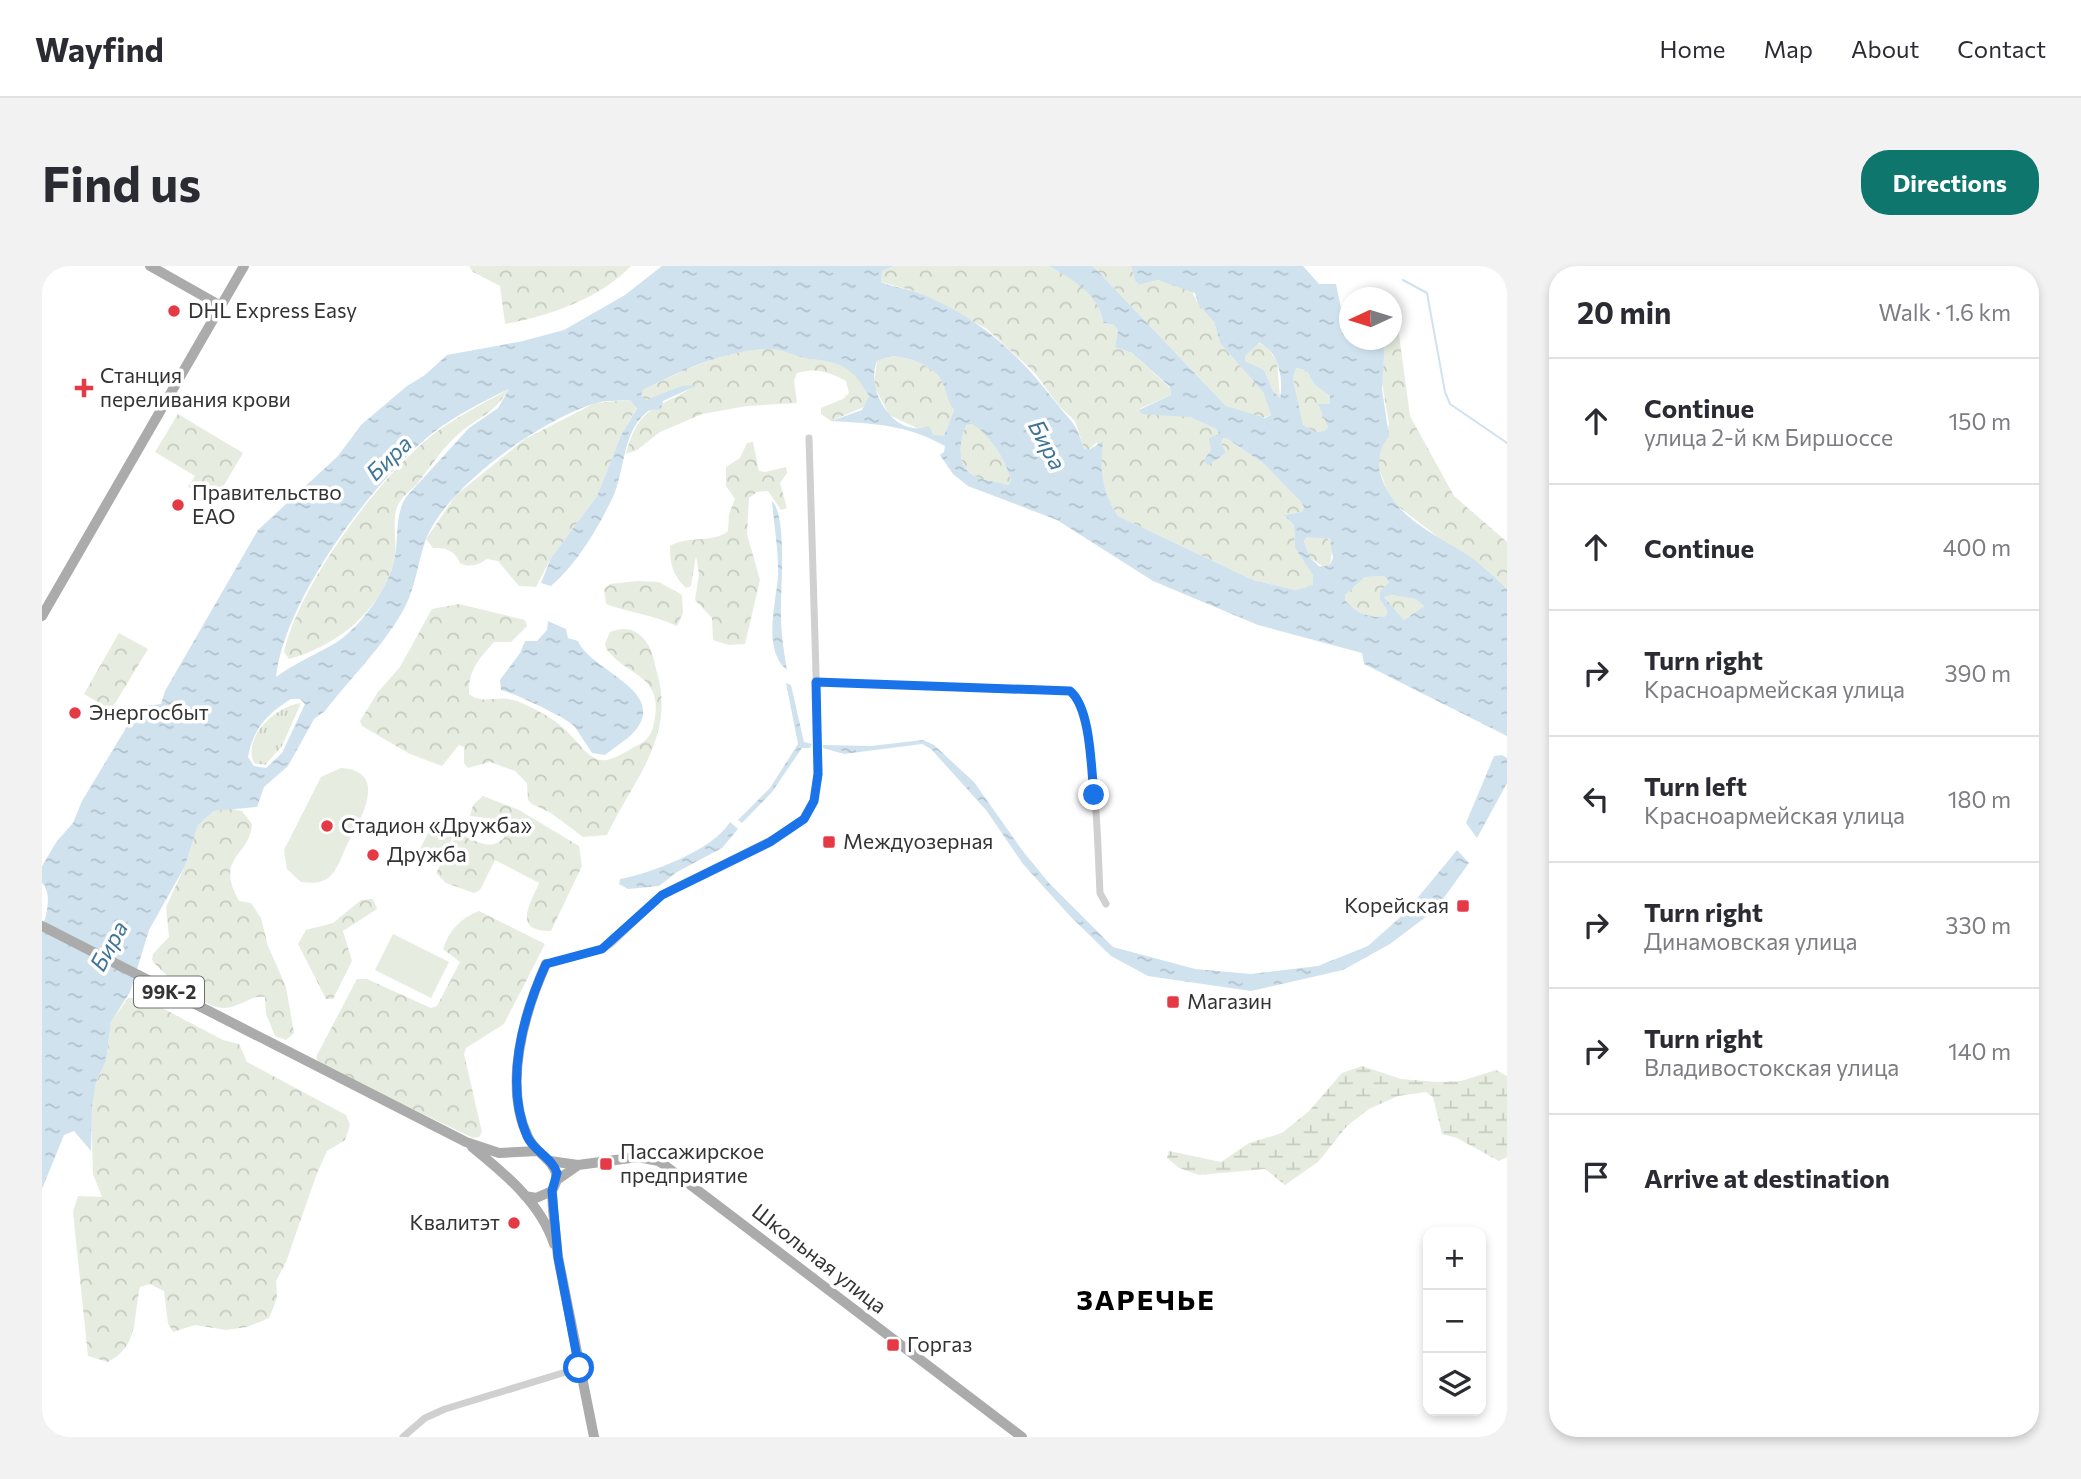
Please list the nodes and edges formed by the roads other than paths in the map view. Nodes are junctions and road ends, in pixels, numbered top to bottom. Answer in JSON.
{"nodes":[{"id":1,"x":150,"y":266,"type":"edge"},
{"id":2,"x":244,"y":266,"type":"edge"},
{"id":3,"x":221,"y":306,"type":"junction"},
{"id":4,"x":809,"y":438,"type":"dead end"},
{"id":5,"x":42,"y":616,"type":"edge"},
{"id":6,"x":816,"y":682,"type":"junction"},
{"id":7,"x":1106,"y":904,"type":"dead end"},
{"id":8,"x":42,"y":926,"type":"edge"},
{"id":9,"x":546,"y":964,"type":"joint"},
{"id":10,"x":526,"y":1132,"type":"junction"},
{"id":11,"x":466,"y":1142,"type":"junction"},
{"id":12,"x":537,"y":1151,"type":"junction"},
{"id":13,"x":517,"y":1152,"type":"junction"},
{"id":14,"x":550,"y":1161,"type":"junction"},
{"id":15,"x":578,"y":1166,"type":"junction"},
{"id":16,"x":511,"y":1180,"type":"junction"},
{"id":17,"x":557,"y":1180,"type":"junction"},
{"id":18,"x":552,"y":1191,"type":"junction"},
{"id":19,"x":524,"y":1196,"type":"junction"},
{"id":20,"x":558,"y":1257,"type":"junction"},
{"id":21,"x":579,"y":1368,"type":"junction"},
{"id":22,"x":403,"y":1437,"type":"edge"},
{"id":23,"x":594,"y":1437,"type":"edge"},
{"id":24,"x":1022,"y":1437,"type":"edge"}],
"edges":[{"from":1,"to":3,"type":"main road"},
{"from":2,"to":3,"type":"main road"},
{"from":3,"to":5,"type":"main road"},
{"from":4,"to":6,"type":"street"},
{"from":6,"to":7,"type":"street"},
{"from":6,"to":9,"type":"street"},
{"from":8,"to":11,"type":"main road","number":"99К-2"},
{"from":9,"to":10,"type":"main road"},
{"from":10,"to":12,"type":"main road"},
{"from":10,"to":13,"type":"main road"},
{"from":11,"to":13,"type":"main road","number":"99К-2"},
{"from":11,"to":16,"type":"main road","number":"99К-2"},
{"from":12,"to":13,"type":"main road","number":"99К-2"},
{"from":12,"to":14,"type":"main road"},
{"from":13,"to":16,"type":"main road"},
{"from":14,"to":15,"type":"main road"},
{"from":14,"to":17,"type":"main road"},
{"from":15,"to":17,"type":"main road"},
{"from":15,"to":24,"type":"main road","name":"Школьная улица"},
{"from":16,"to":19,"type":"main road","number":"99К-2"},
{"from":17,"to":18,"type":"main road","number":"99К-2"},
{"from":18,"to":19,"type":"main road"},
{"from":18,"to":20,"type":"main road","number":"99К-2"},
{"from":19,"to":20,"type":"main road","number":"99К-2"},
{"from":20,"to":21,"type":"main road","number":"99К-2"},
{"from":21,"to":22,"type":"street"},
{"from":21,"to":23,"type":"main road","number":"99К-2"}]}
